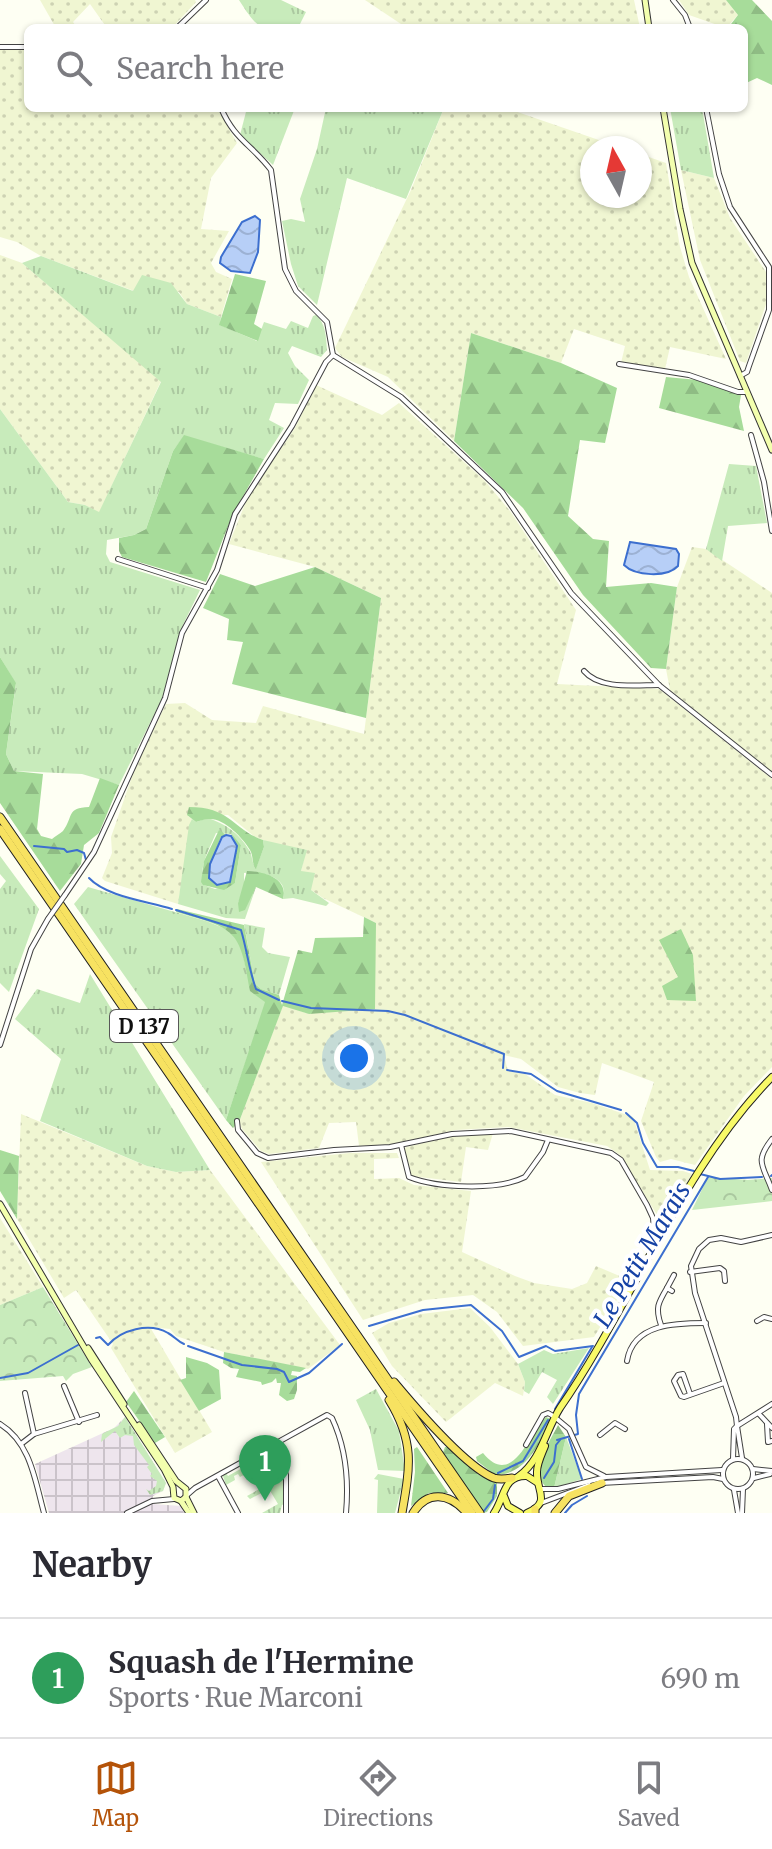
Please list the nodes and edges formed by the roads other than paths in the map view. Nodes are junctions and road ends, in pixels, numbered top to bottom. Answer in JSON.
{"nodes":[{"id":1,"x":206,"y":0,"type":"edge"},
{"id":2,"x":645,"y":0,"type":"edge"},
{"id":3,"x":673,"y":0,"type":"edge"},
{"id":4,"x":181,"y":24,"type":"edge"},
{"id":5,"x":648,"y":24,"type":"edge"},
{"id":6,"x":688,"y":24,"type":"edge"},
{"id":7,"x":0,"y":47,"type":"edge"},
{"id":8,"x":24,"y":47,"type":"edge"},
{"id":9,"x":223,"y":112,"type":"edge"},
{"id":10,"x":664,"y":112,"type":"edge"},
{"id":11,"x":707,"y":112,"type":"edge"},
{"id":12,"x":771,"y":267,"type":"edge"},
{"id":13,"x":333,"y":355,"type":"junction"},
{"id":14,"x":619,"y":364,"type":"dead end"},
{"id":15,"x":740,"y":376,"type":"junction"},
{"id":16,"x":746,"y":392,"type":"junction"},
{"id":17,"x":751,"y":435,"type":"dead end"},
{"id":18,"x":772,"y":450,"type":"edge"},
{"id":19,"x":772,"y":531,"type":"edge"},
{"id":20,"x":118,"y":559,"type":"dead end"},
{"id":21,"x":208,"y":588,"type":"junction"},
{"id":22,"x":584,"y":671,"type":"dead end"},
{"id":23,"x":659,"y":685,"type":"junction"},
{"id":24,"x":772,"y":775,"type":"edge"},
{"id":25,"x":0,"y":817,"type":"edge"},
{"id":26,"x":0,"y":829,"type":"edge"},
{"id":27,"x":0,"y":1045,"type":"edge"},
{"id":28,"x":772,"y":1077,"type":"edge"},
{"id":29,"x":237,"y":1121,"type":"dead end"},
{"id":30,"x":772,"y":1139,"type":"edge"},
{"id":31,"x":548,"y":1140,"type":"junction"},
{"id":32,"x":401,"y":1145,"type":"junction"},
{"id":33,"x":772,"y":1190,"type":"edge"},
{"id":34,"x":0,"y":1204,"type":"edge"},
{"id":35,"x":772,"y":1235,"type":"edge"},
{"id":36,"x":662,"y":1237,"type":"junction"},
{"id":37,"x":690,"y":1272,"type":"junction"},
{"id":38,"x":674,"y":1275,"type":"dead end"},
{"id":39,"x":725,"y":1281,"type":"dead end"},
{"id":40,"x":772,"y":1319,"type":"edge"},
{"id":41,"x":757,"y":1321,"type":"dead end"},
{"id":42,"x":706,"y":1323,"type":"junction"},
{"id":43,"x":661,"y":1325,"type":"junction"},
{"id":44,"x":355,"y":1338,"type":"junction"},
{"id":45,"x":627,"y":1361,"type":"dead end"},
{"id":46,"x":724,"y":1383,"type":"junction"},
{"id":47,"x":64,"y":1386,"type":"dead end"},
{"id":48,"x":25,"y":1393,"type":"dead end"},
{"id":49,"x":690,"y":1394,"type":"junction"},
{"id":50,"x":772,"y":1404,"type":"edge"},
{"id":51,"x":759,"y":1414,"type":"junction"},
{"id":52,"x":97,"y":1415,"type":"dead end"},
{"id":53,"x":556,"y":1418,"type":"junction"},
{"id":54,"x":79,"y":1422,"type":"junction"},
{"id":55,"x":0,"y":1424,"type":"edge"},
{"id":56,"x":737,"y":1426,"type":"junction"},
{"id":57,"x":769,"y":1426,"type":"edge"},
{"id":58,"x":625,"y":1429,"type":"dead end"},
{"id":59,"x":34,"y":1434,"type":"junction"},
{"id":60,"x":600,"y":1435,"type":"dead end"},
{"id":61,"x":772,"y":1441,"type":"edge"},
{"id":62,"x":277,"y":1443,"type":"junction"},
{"id":63,"x":21,"y":1444,"type":"junction"},
{"id":64,"x":526,"y":1445,"type":"dead end"},
{"id":65,"x":742,"y":1458,"type":"junction"},
{"id":66,"x":733,"y":1459,"type":"junction"},
{"id":67,"x":753,"y":1469,"type":"junction"},
{"id":68,"x":722,"y":1470,"type":"junction"},
{"id":69,"x":772,"y":1473,"type":"edge"},
{"id":70,"x":218,"y":1476,"type":"junction"},
{"id":71,"x":516,"y":1477,"type":"junction"},
{"id":72,"x":754,"y":1478,"type":"junction"},
{"id":73,"x":723,"y":1479,"type":"junction"},
{"id":74,"x":604,"y":1480,"type":"junction"},
{"id":75,"x":540,"y":1487,"type":"junction"},
{"id":76,"x":743,"y":1489,"type":"junction"},
{"id":77,"x":734,"y":1490,"type":"junction"},
{"id":78,"x":180,"y":1494,"type":"junction"},
{"id":79,"x":504,"y":1496,"type":"junction"},
{"id":80,"x":534,"y":1510,"type":"edge"},
{"id":81,"x":474,"y":1512,"type":"edge"},
{"id":82,"x":513,"y":1512,"type":"edge"},
{"id":83,"x":44,"y":1513,"type":"edge"},
{"id":84,"x":127,"y":1513,"type":"edge"},
{"id":85,"x":191,"y":1513,"type":"edge"},
{"id":86,"x":238,"y":1513,"type":"edge"},
{"id":87,"x":286,"y":1513,"type":"edge"},
{"id":88,"x":346,"y":1513,"type":"edge"},
{"id":89,"x":402,"y":1513,"type":"edge"},
{"id":90,"x":413,"y":1513,"type":"edge"},
{"id":91,"x":494,"y":1513,"type":"edge"},
{"id":92,"x":555,"y":1513,"type":"edge"},
{"id":93,"x":740,"y":1513,"type":"edge"}],
"edges":[{"from":1,"to":4,"type":"street"},
{"from":2,"to":5,"type":"main road"},
{"from":3,"to":6,"type":"street"},
{"from":7,"to":8,"type":"street"},
{"from":9,"to":13,"type":"street"},
{"from":10,"to":15,"type":"main road"},
{"from":11,"to":12,"type":"street"},
{"from":12,"to":15,"type":"street"},
{"from":13,"to":21,"type":"street"},
{"from":13,"to":23,"type":"street"},
{"from":14,"to":16,"type":"street"},
{"from":15,"to":16,"type":"main road"},
{"from":16,"to":18,"type":"main road"},
{"from":17,"to":19,"type":"street"},
{"from":20,"to":21,"type":"street"},
{"from":21,"to":27,"type":"street","bridge":true},
{"from":22,"to":23,"type":"street"},
{"from":23,"to":24,"type":"street"},
{"from":25,"to":44,"type":"highway","number":"D 137"},
{"from":26,"to":44,"type":"highway","number":"D 137"},
{"from":28,"to":36,"type":"main road"},
{"from":29,"to":32,"type":"street"},
{"from":30,"to":33,"type":"street"},
{"from":31,"to":32,"type":"street"},
{"from":31,"to":32,"type":"street"},
{"from":31,"to":36,"type":"street"},
{"from":34,"to":78,"type":"main road"},
{"from":35,"to":37,"type":"street"},
{"from":36,"to":53,"type":"main road"},
{"from":37,"to":39,"type":"street"},
{"from":37,"to":42,"type":"street"},
{"from":38,"to":43,"type":"street"},
{"from":40,"to":41,"type":"street"},
{"from":42,"to":43,"type":"street"},
{"from":42,"to":46,"type":"street"},
{"from":43,"to":45,"type":"street"},
{"from":44,"to":71,"type":"highway"},
{"from":44,"to":81,"type":"highway","number":"D 137"},
{"from":44,"to":89,"type":"highway"},
{"from":46,"to":49,"type":"street"},
{"from":46,"to":56,"type":"street"},
{"from":47,"to":54,"type":"street"},
{"from":48,"to":59,"type":"street"},
{"from":49,"to":49,"type":"street"},
{"from":50,"to":51,"type":"street"},
{"from":51,"to":56,"type":"street"},
{"from":51,"to":57,"type":"street"},
{"from":52,"to":54,"type":"street"},
{"from":53,"to":64,"type":"street"},
{"from":53,"to":71,"type":"main road"},
{"from":53,"to":74,"type":"street"},
{"from":53,"to":75,"type":"main road"},
{"from":54,"to":59,"type":"street"},
{"from":55,"to":63,"type":"street"},
{"from":56,"to":65,"type":"street"},
{"from":56,"to":66,"type":"street"},
{"from":57,"to":61,"type":"street"},
{"from":58,"to":60,"type":"street"},
{"from":59,"to":63,"type":"street"},
{"from":62,"to":70,"type":"street"},
{"from":62,"to":87,"type":"street"},
{"from":62,"to":88,"type":"street"},
{"from":63,"to":83,"type":"street"},
{"from":65,"to":66,"type":"street"},
{"from":65,"to":67,"type":"street"},
{"from":66,"to":68,"type":"street"},
{"from":67,"to":69,"type":"street"},
{"from":67,"to":72,"type":"street"},
{"from":68,"to":73,"type":"street"},
{"from":68,"to":74,"type":"street"},
{"from":69,"to":72,"type":"street"},
{"from":70,"to":78,"type":"street"},
{"from":70,"to":86,"type":"street"},
{"from":71,"to":75,"type":"main road"},
{"from":71,"to":79,"type":"main road"},
{"from":72,"to":76,"type":"street"},
{"from":73,"to":74,"type":"street"},
{"from":73,"to":77,"type":"street"},
{"from":74,"to":75,"type":"street"},
{"from":74,"to":80,"type":"street"},
{"from":74,"to":92,"type":"highway"},
{"from":75,"to":80,"type":"main road"},
{"from":76,"to":77,"type":"street"},
{"from":76,"to":93,"type":"street"},
{"from":77,"to":93,"type":"street"},
{"from":78,"to":84,"type":"street"},
{"from":78,"to":85,"type":"main road"},
{"from":79,"to":82,"type":"main road"},
{"from":79,"to":91,"type":"main road"},
{"from":81,"to":90,"type":"highway"}]}
